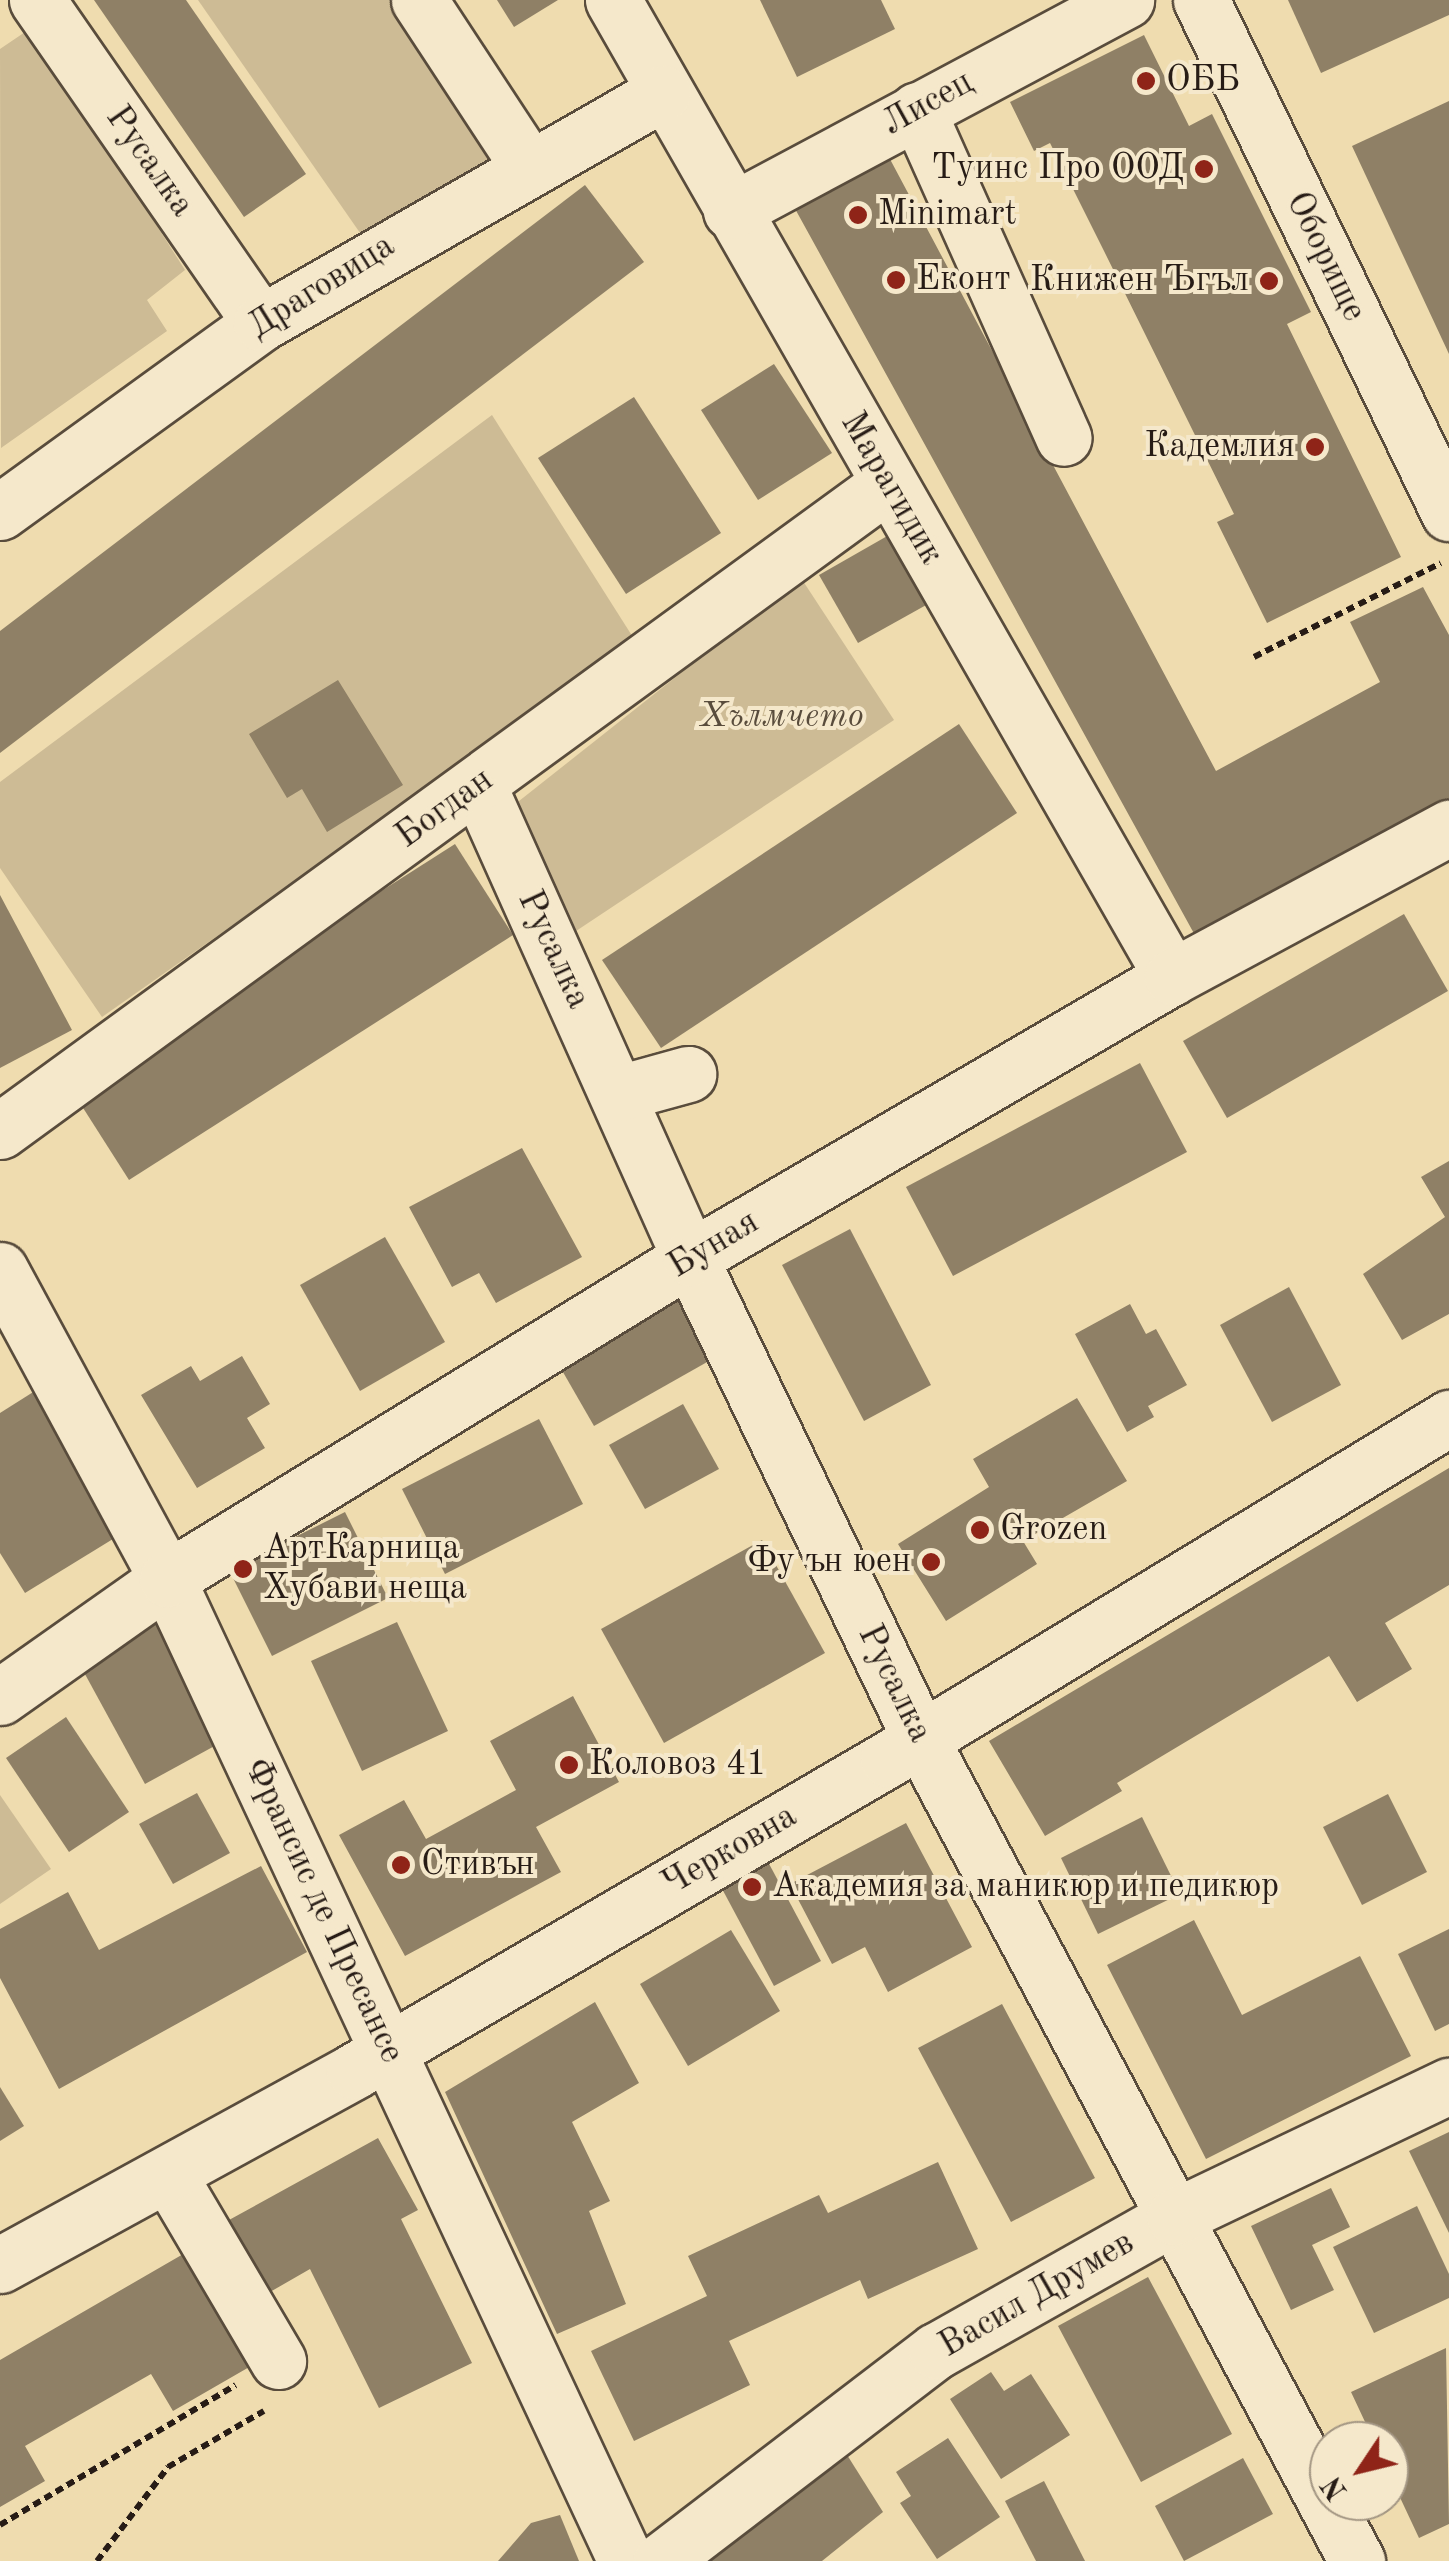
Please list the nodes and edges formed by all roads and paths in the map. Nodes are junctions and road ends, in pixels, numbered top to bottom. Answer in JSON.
{"nodes":[{"id":1,"x":37,"y":0,"type":"edge"},
{"id":2,"x":418,"y":0,"type":"edge"},
{"id":3,"x":613,"y":0,"type":"edge"},
{"id":4,"x":1126,"y":0,"type":"edge"},
{"id":5,"x":1202,"y":0,"type":"edge"},
{"id":6,"x":663,"y":93,"type":"junction"},
{"id":7,"x":917,"y":110,"type":"junction"},
{"id":8,"x":528,"y":166,"type":"junction"},
{"id":9,"x":732,"y":211,"type":"junction"},
{"id":10,"x":260,"y":323,"type":"junction"},
{"id":11,"x":1064,"y":438,"type":"dead end"},
{"id":12,"x":888,"y":484,"type":"junction"},
{"id":13,"x":0,"y":512,"type":"edge"},
{"id":14,"x":1449,"y":514,"type":"edge"},
{"id":15,"x":1449,"y":559,"type":"edge"},
{"id":16,"x":1254,"y":657,"type":"dead end"},
{"id":17,"x":478,"y":785,"type":"junction"},
{"id":18,"x":1449,"y":828,"type":"edge"},
{"id":19,"x":1172,"y":977,"type":"junction"},
{"id":20,"x":688,"y":1074,"type":"dead end"},
{"id":21,"x":619,"y":1093,"type":"junction"},
{"id":22,"x":0,"y":1131,"type":"edge"},
{"id":23,"x":690,"y":1258,"type":"junction"},
{"id":24,"x":0,"y":1270,"type":"edge"},
{"id":25,"x":1449,"y":1418,"type":"edge"},
{"id":26,"x":167,"y":1579,"type":"junction"},
{"id":27,"x":0,"y":1697,"type":"edge"},
{"id":28,"x":921,"y":1740,"type":"junction"},
{"id":29,"x":389,"y":2049,"type":"junction"},
{"id":30,"x":1449,"y":2086,"type":"edge"},
{"id":31,"x":168,"y":2174,"type":"junction"},
{"id":32,"x":1174,"y":2216,"type":"junction"},
{"id":33,"x":0,"y":2265,"type":"edge"},
{"id":34,"x":278,"y":2361,"type":"junction"},
{"id":35,"x":0,"y":2526,"type":"edge"},
{"id":36,"x":96,"y":2561,"type":"edge"},
{"id":37,"x":626,"y":2561,"type":"edge"},
{"id":38,"x":661,"y":2561,"type":"edge"},
{"id":39,"x":1357,"y":2561,"type":"edge"}],
"edges":[{"from":1,"to":10,"type":"street","name":"Русалка"},
{"from":2,"to":8,"type":"street"},
{"from":3,"to":6,"type":"street","name":"Марагидик"},
{"from":4,"to":7,"type":"street","name":"Лисец"},
{"from":5,"to":14,"type":"street","name":"Оборище"},
{"from":6,"to":8,"type":"street","name":"Драговица"},
{"from":6,"to":9,"type":"street","name":"Марагидик"},
{"from":7,"to":9,"type":"street","name":"Лисец"},
{"from":7,"to":11,"type":"street"},
{"from":8,"to":10,"type":"street","name":"Драговица"},
{"from":9,"to":12,"type":"street","name":"Марагидик"},
{"from":10,"to":13,"type":"street","name":"Драговица"},
{"from":12,"to":17,"type":"street","name":"Богдан"},
{"from":12,"to":19,"type":"street","name":"Марагидик"},
{"from":15,"to":16,"type":"path"},
{"from":17,"to":21,"type":"street","name":"Русалка"},
{"from":17,"to":22,"type":"street","name":"Богдан"},
{"from":18,"to":19,"type":"street","name":"Буная"},
{"from":19,"to":23,"type":"street","name":"Буная"},
{"from":20,"to":21,"type":"street"},
{"from":21,"to":23,"type":"street","name":"Русалка"},
{"from":23,"to":26,"type":"street","name":"Буная"},
{"from":23,"to":28,"type":"street","name":"Русалка"},
{"from":24,"to":26,"type":"street","name":"Франсис де Пресансе"},
{"from":25,"to":28,"type":"street","name":"Черковна"},
{"from":26,"to":27,"type":"street","name":"Буная"},
{"from":26,"to":29,"type":"street","name":"Франсис де Пресансе"},
{"from":28,"to":29,"type":"street","name":"Черковна"},
{"from":28,"to":32,"type":"street","name":"Русалка"},
{"from":29,"to":31,"type":"street","name":"Черковна"},
{"from":29,"to":37,"type":"street","name":"Франсис де Пресансе"},
{"from":30,"to":32,"type":"street","name":"Васил Друмев"},
{"from":31,"to":33,"type":"street","name":"Черковна"},
{"from":31,"to":34,"type":"street"},
{"from":32,"to":38,"type":"street","name":"Васил Друмев"},
{"from":32,"to":39,"type":"street","name":"Русалка"},
{"from":34,"to":35,"type":"path"},
{"from":34,"to":36,"type":"path"}]}
